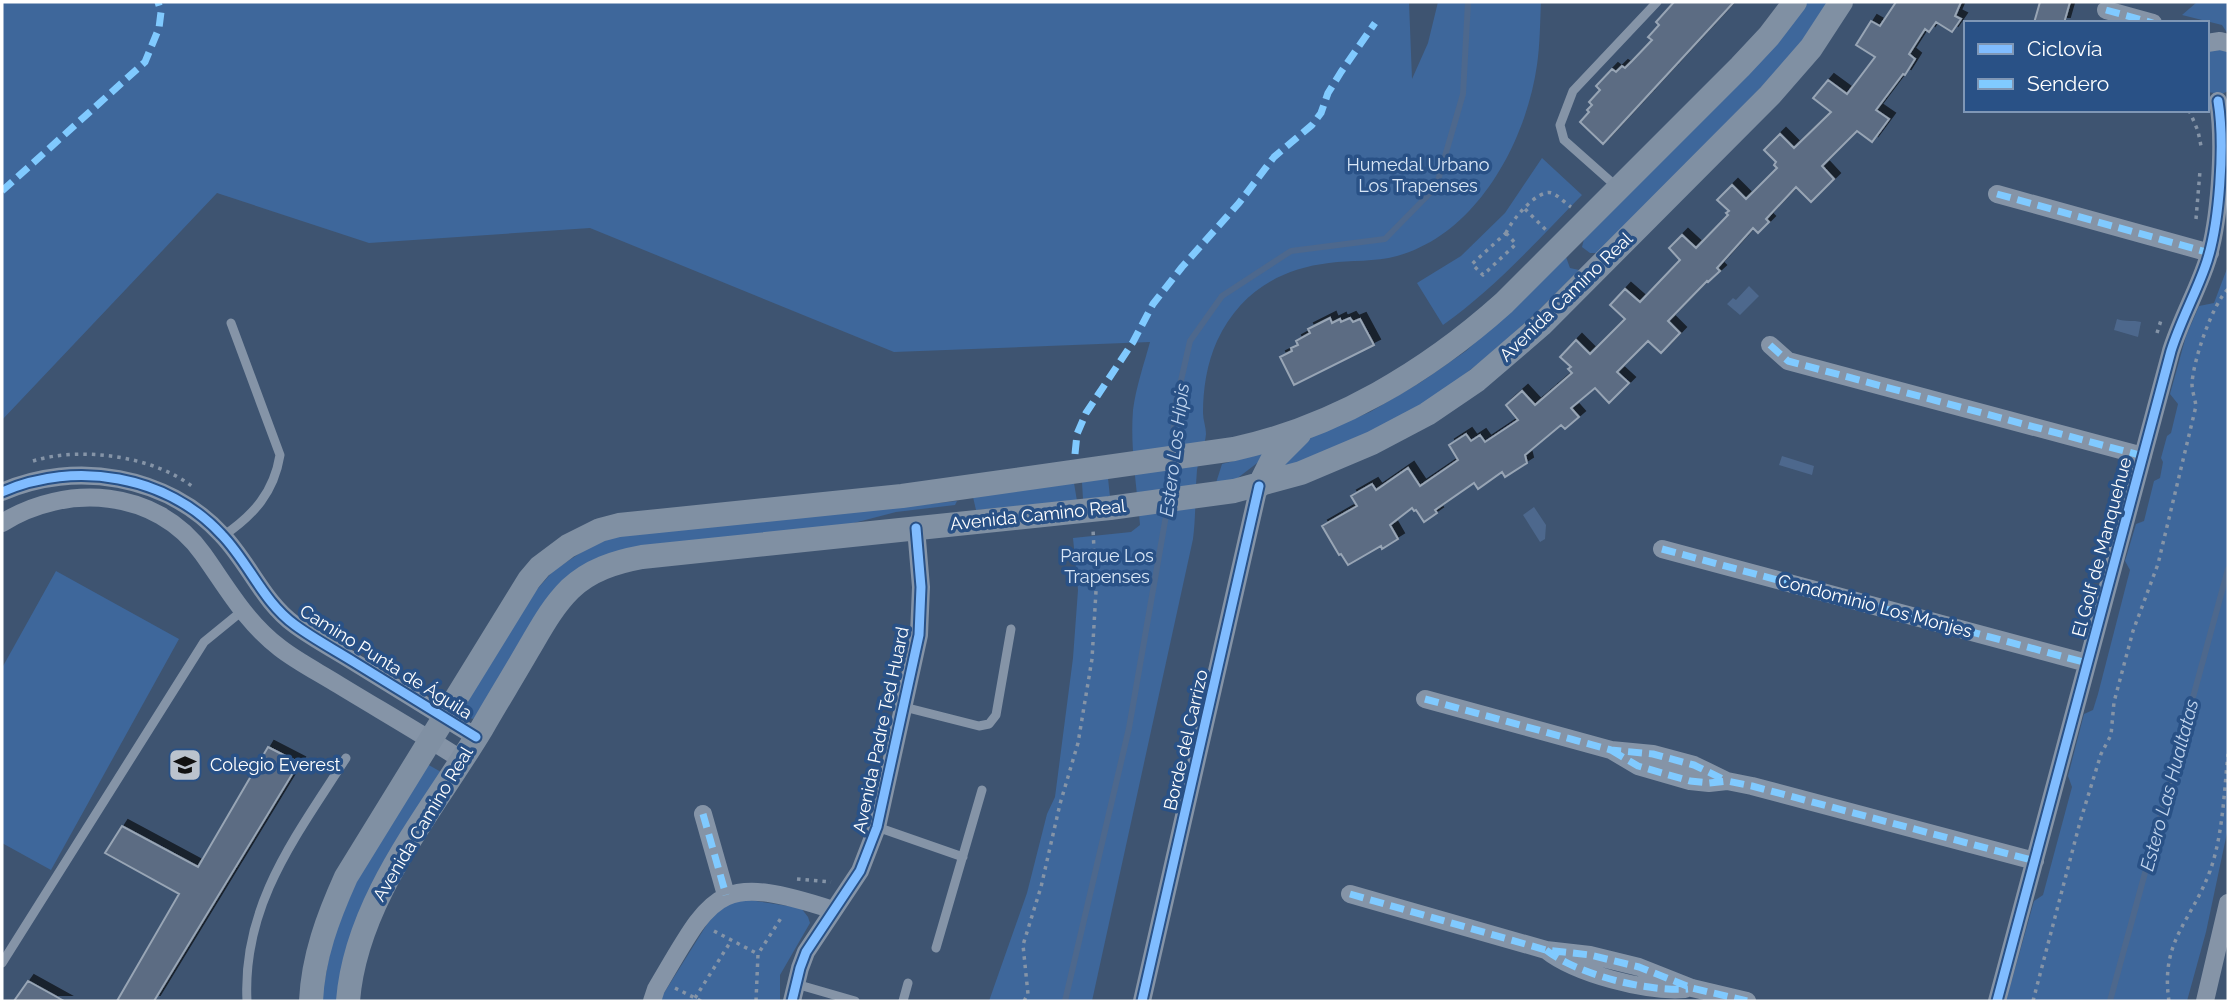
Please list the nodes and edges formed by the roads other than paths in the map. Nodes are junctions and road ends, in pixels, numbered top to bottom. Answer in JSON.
{"nodes":[{"id":1,"x":1657,"y":2,"type":"edge"},
{"id":2,"x":1795,"y":2,"type":"edge"},
{"id":3,"x":1841,"y":2,"type":"edge"},
{"id":4,"x":2106,"y":10,"type":"dead end"},
{"id":5,"x":2146,"y":21,"type":"edge"},
{"id":6,"x":2209,"y":43,"type":"edge"},
{"id":7,"x":2228,"y":43,"type":"edge"},
{"id":8,"x":2218,"y":99,"type":"edge"},
{"id":9,"x":1619,"y":188,"type":"junction"},
{"id":10,"x":1997,"y":194,"type":"dead end"},
{"id":11,"x":1559,"y":232,"type":"junction"},
{"id":12,"x":2210,"y":253,"type":"junction"},
{"id":13,"x":1599,"y":267,"type":"junction"},
{"id":14,"x":231,"y":323,"type":"dead end"},
{"id":15,"x":1770,"y":345,"type":"dead end"},
{"id":16,"x":1307,"y":426,"type":"junction"},
{"id":17,"x":2143,"y":456,"type":"junction"},
{"id":18,"x":1259,"y":486,"type":"junction"},
{"id":19,"x":964,"y":488,"type":"junction"},
{"id":20,"x":2,"y":492,"type":"edge"},
{"id":21,"x":2,"y":523,"type":"edge"},
{"id":22,"x":946,"y":525,"type":"junction"},
{"id":23,"x":916,"y":528,"type":"junction"},
{"id":24,"x":223,"y":536,"type":"junction"},
{"id":25,"x":1662,"y":549,"type":"dead end"},
{"id":26,"x":242,"y":611,"type":"junction"},
{"id":27,"x":1011,"y":629,"type":"dead end"},
{"id":28,"x":2087,"y":663,"type":"junction"},
{"id":29,"x":1426,"y":699,"type":"dead end"},
{"id":30,"x":904,"y":707,"type":"junction"},
{"id":31,"x":443,"y":717,"type":"junction"},
{"id":32,"x":476,"y":737,"type":"junction"},
{"id":33,"x":430,"y":739,"type":"junction"},
{"id":34,"x":346,"y":758,"type":"dead end"},
{"id":35,"x":463,"y":760,"type":"junction"},
{"id":36,"x":982,"y":790,"type":"dead end"},
{"id":37,"x":703,"y":814,"type":"dead end"},
{"id":38,"x":877,"y":827,"type":"junction"},
{"id":39,"x":963,"y":857,"type":"junction"},
{"id":40,"x":2035,"y":861,"type":"junction"},
{"id":41,"x":1350,"y":894,"type":"dead end"},
{"id":42,"x":726,"y":895,"type":"junction"},
{"id":43,"x":2228,"y":903,"type":"edge"},
{"id":44,"x":833,"y":909,"type":"junction"},
{"id":45,"x":2224,"y":941,"type":"edge"},
{"id":46,"x":936,"y":948,"type":"dead end"},
{"id":47,"x":2,"y":963,"type":"edge"},
{"id":48,"x":908,"y":982,"type":"dead end"},
{"id":49,"x":794,"y":993,"type":"edge"},
{"id":50,"x":247,"y":1001,"type":"edge"},
{"id":51,"x":311,"y":1001,"type":"edge"},
{"id":52,"x":348,"y":1001,"type":"edge"},
{"id":53,"x":652,"y":1001,"type":"edge"},
{"id":54,"x":855,"y":1001,"type":"edge"},
{"id":55,"x":903,"y":1001,"type":"edge"},
{"id":56,"x":1142,"y":1001,"type":"edge"},
{"id":57,"x":1747,"y":1001,"type":"edge"},
{"id":58,"x":1997,"y":1001,"type":"edge"},
{"id":59,"x":2204,"y":1001,"type":"edge"}],
"edges":[{"from":1,"to":9,"type":"lane"},
{"from":2,"to":9,"type":"main road"},
{"from":3,"to":13,"type":"main road","name":"Avenida Camino Real"},
{"from":4,"to":5,"type":"street"},
{"from":6,"to":7,"type":"street"},
{"from":8,"to":12,"type":"street","name":"El Golf de Manquehue"},
{"from":9,"to":11,"type":"main road"},
{"from":10,"to":12,"type":"street"},
{"from":11,"to":13,"type":"main road"},
{"from":11,"to":16,"type":"main road"},
{"from":12,"to":17,"type":"street","name":"El Golf de Manquehue"},
{"from":13,"to":18,"type":"main road","name":"Avenida Camino Real"},
{"from":14,"to":24,"type":"lane"},
{"from":15,"to":17,"type":"street"},
{"from":16,"to":18,"type":"main road"},
{"from":16,"to":19,"type":"main road","name":"Avenida Camino Real"},
{"from":17,"to":28,"type":"street","name":"El Golf de Manquehue"},
{"from":18,"to":22,"type":"main road","name":"Avenida Camino Real"},
{"from":18,"to":56,"type":"street","name":"Borde del Carrizo"},
{"from":19,"to":22,"type":"main road"},
{"from":19,"to":31,"type":"main road","name":"Avenida Camino Real"},
{"from":20,"to":24,"type":"street","name":"Camino Punta de Águila"},
{"from":21,"to":26,"type":"street"},
{"from":22,"to":23,"type":"main road","name":"Avenida Camino Real"},
{"from":23,"to":30,"type":"street","name":"Avenida Padre Ted Huard"},
{"from":23,"to":32,"type":"main road","name":"Avenida Camino Real"},
{"from":24,"to":31,"type":"street","name":"Camino Punta de Águila"},
{"from":25,"to":28,"type":"street","name":"Condominio Los Monjes"},
{"from":26,"to":33,"type":"street"},
{"from":26,"to":47,"type":"lane"},
{"from":27,"to":30,"type":"lane"},
{"from":28,"to":40,"type":"street","name":"El Golf de Manquehue"},
{"from":29,"to":40,"type":"street"},
{"from":30,"to":38,"type":"street","name":"Avenida Padre Ted Huard"},
{"from":31,"to":32,"type":"street","name":"Camino Punta de Águila"},
{"from":31,"to":33,"type":"main road","name":"Avenida Camino Real"},
{"from":32,"to":35,"type":"main road","name":"Avenida Camino Real"},
{"from":33,"to":35,"type":"street"},
{"from":33,"to":51,"type":"main road","name":"Avenida Camino Real"},
{"from":34,"to":50,"type":"lane"},
{"from":35,"to":52,"type":"main road","name":"Avenida Camino Real"},
{"from":36,"to":39,"type":"lane"},
{"from":37,"to":42,"type":"street"},
{"from":38,"to":39,"type":"lane"},
{"from":38,"to":44,"type":"street","name":"Avenida Padre Ted Huard"},
{"from":39,"to":46,"type":"lane"},
{"from":40,"to":58,"type":"street","name":"El Golf de Manquehue"},
{"from":41,"to":57,"type":"street"},
{"from":42,"to":44,"type":"street"},
{"from":42,"to":53,"type":"street"},
{"from":43,"to":45,"type":"street"},
{"from":44,"to":49,"type":"street","name":"Avenida Padre Ted Huard"},
{"from":45,"to":59,"type":"street"},
{"from":48,"to":55,"type":"lane"},
{"from":49,"to":54,"type":"lane"}]}
